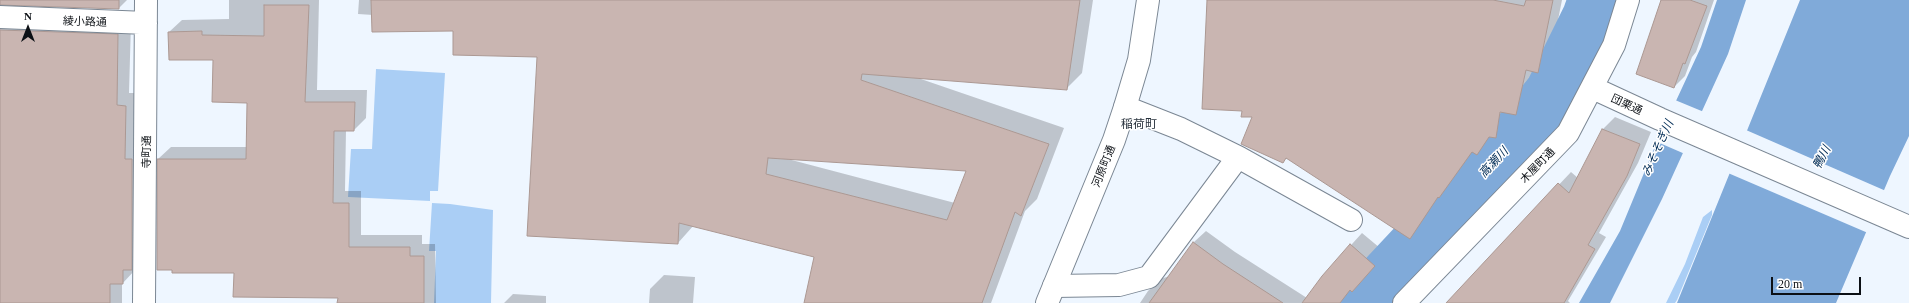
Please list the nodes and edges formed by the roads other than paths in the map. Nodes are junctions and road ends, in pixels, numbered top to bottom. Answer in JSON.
{"nodes":[{"id":1,"x":146,"y":0,"type":"edge"},
{"id":2,"x":1148,"y":0,"type":"edge"},
{"id":3,"x":1628,"y":0,"type":"edge"},
{"id":4,"x":0,"y":17,"type":"edge"},
{"id":5,"x":146,"y":23,"type":"junction"},
{"id":6,"x":1593,"y":88,"type":"junction"},
{"id":7,"x":1125,"y":107,"type":"junction"},
{"id":8,"x":1238,"y":156,"type":"junction"},
{"id":9,"x":1351,"y":220,"type":"dead end"},
{"id":10,"x":1909,"y":227,"type":"edge"},
{"id":11,"x":1050,"y":294,"type":"edge"},
{"id":12,"x":144,"y":303,"type":"edge"},
{"id":13,"x":1404,"y":303,"type":"edge"}],
"edges":[{"from":1,"to":5,"type":"street","name":"寺町通"},
{"from":2,"to":7,"type":"street","name":"河原町通"},
{"from":3,"to":6,"type":"street","name":"木屋町通"},
{"from":4,"to":5,"type":"street","name":"綾小路通"},
{"from":5,"to":12,"type":"street","name":"寺町通"},
{"from":6,"to":10,"type":"street","name":"団栗通"},
{"from":6,"to":13,"type":"street","name":"木屋町通"},
{"from":7,"to":8,"type":"street"},
{"from":7,"to":11,"type":"street","name":"河原町通"},
{"from":8,"to":9,"type":"street"},
{"from":8,"to":11,"type":"street"}]}
